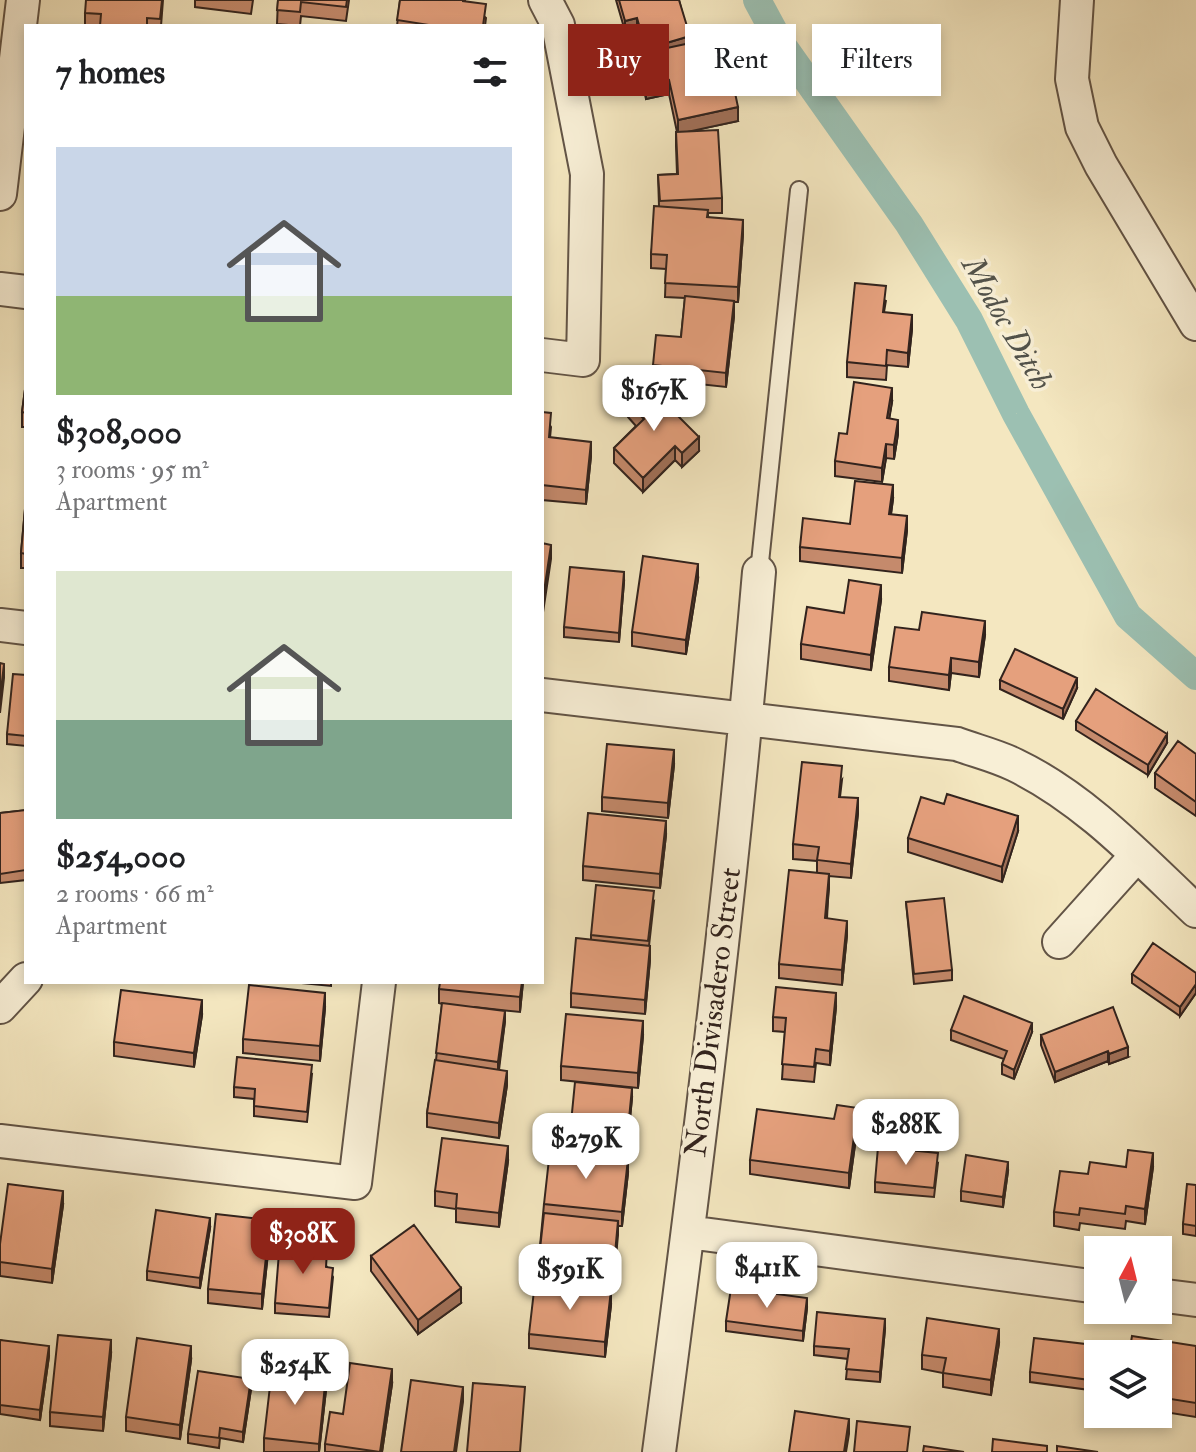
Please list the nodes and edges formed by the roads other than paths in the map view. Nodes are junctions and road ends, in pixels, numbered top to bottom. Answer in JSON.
{"nodes":[{"id":1,"x":23,"y":0,"type":"edge"},
{"id":2,"x":545,"y":0,"type":"edge"},
{"id":3,"x":1077,"y":0,"type":"edge"},
{"id":4,"x":799,"y":190,"type":"dead end"},
{"id":5,"x":0,"y":194,"type":"edge"},
{"id":6,"x":0,"y":289,"type":"edge"},
{"id":7,"x":24,"y":292,"type":"edge"},
{"id":8,"x":1196,"y":324,"type":"edge"},
{"id":9,"x":544,"y":355,"type":"edge"},
{"id":10,"x":759,"y":572,"type":"joint"},
{"id":11,"x":0,"y":625,"type":"edge"},
{"id":12,"x":24,"y":628,"type":"edge"},
{"id":13,"x":544,"y":695,"type":"edge"},
{"id":14,"x":747,"y":719,"type":"junction"},
{"id":15,"x":1137,"y":855,"type":"junction"},
{"id":16,"x":1196,"y":911,"type":"edge"},
{"id":17,"x":1059,"y":942,"type":"dead end"},
{"id":18,"x":24,"y":981,"type":"edge"},
{"id":19,"x":379,"y":984,"type":"edge"},
{"id":20,"x":0,"y":1007,"type":"edge"},
{"id":21,"x":0,"y":1141,"type":"edge"},
{"id":22,"x":688,"y":1232,"type":"junction"},
{"id":23,"x":1084,"y":1285,"type":"edge"},
{"id":24,"x":1172,"y":1297,"type":"edge"},
{"id":25,"x":1196,"y":1300,"type":"edge"},
{"id":26,"x":659,"y":1452,"type":"edge"}],
"edges":[{"from":1,"to":5,"type":"street"},
{"from":2,"to":9,"type":"street"},
{"from":3,"to":8,"type":"street"},
{"from":4,"to":10,"type":"lane"},
{"from":6,"to":7,"type":"street"},
{"from":10,"to":14,"type":"street","name":"North Divisadero Street"},
{"from":11,"to":12,"type":"street"},
{"from":13,"to":14,"type":"street"},
{"from":14,"to":15,"type":"street"},
{"from":14,"to":22,"type":"street","name":"North Divisadero Street"},
{"from":15,"to":16,"type":"street"},
{"from":15,"to":17,"type":"street"},
{"from":18,"to":20,"type":"street"},
{"from":19,"to":21,"type":"street"},
{"from":22,"to":23,"type":"street"},
{"from":22,"to":26,"type":"street","name":"North Divisadero Street"},
{"from":24,"to":25,"type":"street"}]}
